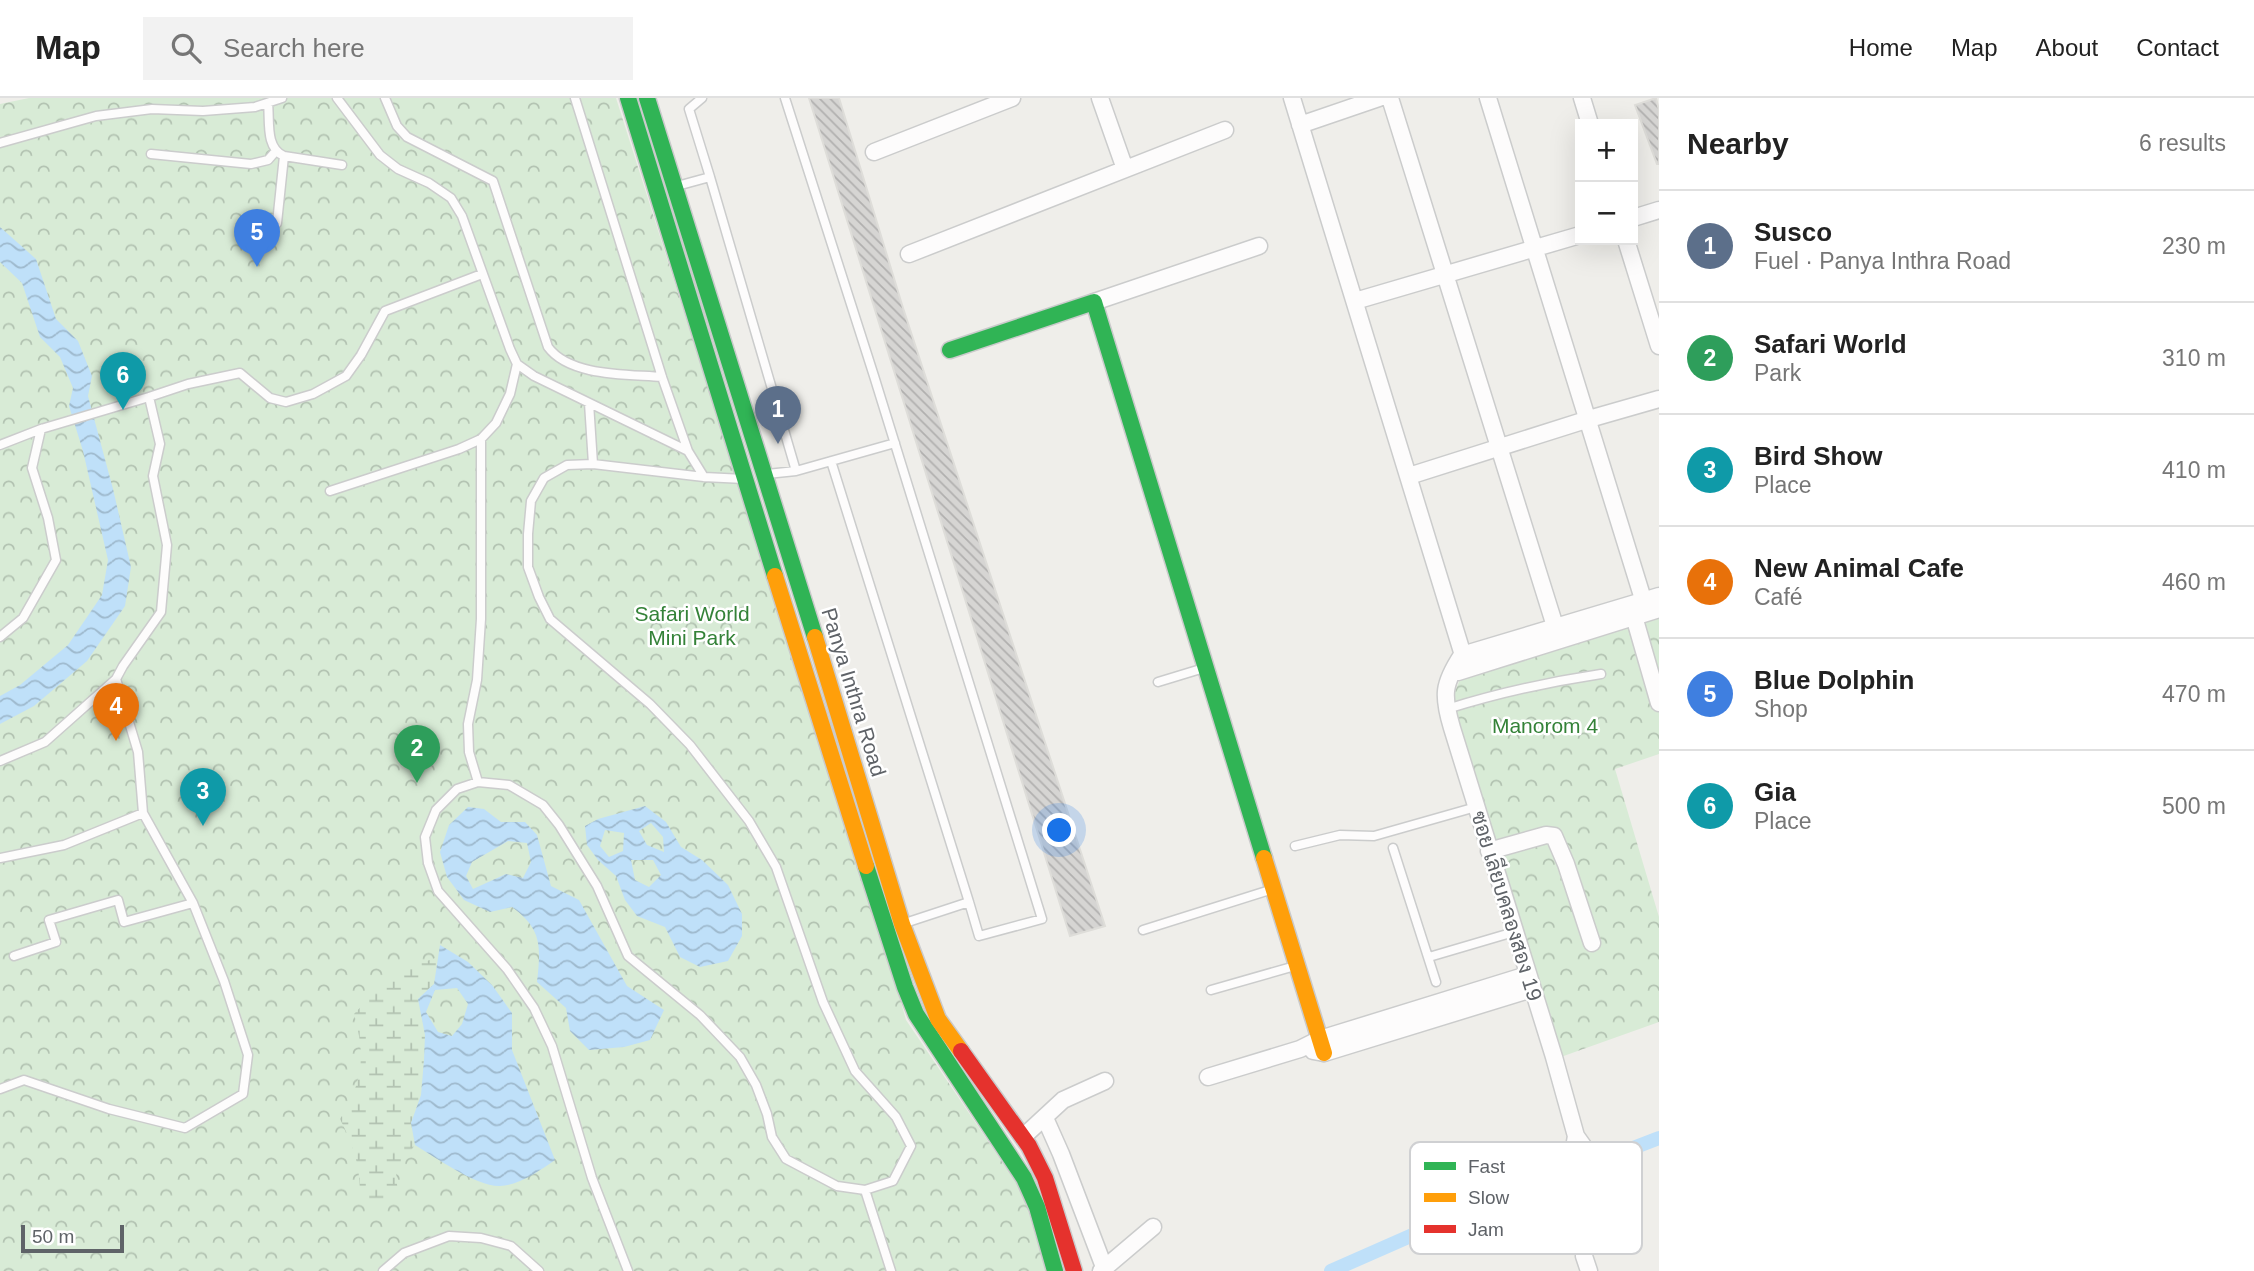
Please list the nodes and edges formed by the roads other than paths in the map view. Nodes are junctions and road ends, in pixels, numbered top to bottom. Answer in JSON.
{"nodes":[{"id":1,"x":282,"y":98,"type":"edge"},
{"id":2,"x":338,"y":98,"type":"edge"},
{"id":3,"x":385,"y":98,"type":"edge"},
{"id":4,"x":575,"y":98,"type":"edge"},
{"id":5,"x":628,"y":98,"type":"edge"},
{"id":6,"x":647,"y":98,"type":"edge"},
{"id":7,"x":702,"y":98,"type":"edge"},
{"id":8,"x":785,"y":98,"type":"edge"},
{"id":9,"x":1012,"y":98,"type":"edge"},
{"id":10,"x":1100,"y":98,"type":"edge"},
{"id":11,"x":1292,"y":98,"type":"edge"},
{"id":12,"x":1379,"y":98,"type":"edge"},
{"id":13,"x":1390,"y":98,"type":"edge"},
{"id":14,"x":1488,"y":98,"type":"edge"},
{"id":15,"x":1582,"y":98,"type":"edge"},
{"id":16,"x":268,"y":103,"type":"junction"},
{"id":17,"x":1588,"y":119,"type":"edge"},
{"id":18,"x":1300,"y":125,"type":"junction"},
{"id":19,"x":1225,"y":130,"type":"dead end"},
{"id":20,"x":0,"y":144,"type":"edge"},
{"id":21,"x":874,"y":152,"type":"dead end"},
{"id":22,"x":151,"y":154,"type":"dead end"},
{"id":23,"x":279,"y":154,"type":"junction"},
{"id":24,"x":342,"y":165,"type":"dead end"},
{"id":25,"x":1125,"y":169,"type":"junction"},
{"id":26,"x":710,"y":177,"type":"junction"},
{"id":27,"x":675,"y":186,"type":"junction"},
{"id":28,"x":657,"y":191,"type":"junction"},
{"id":29,"x":1659,"y":210,"type":"edge"},
{"id":30,"x":1638,"y":216,"type":"edge"},
{"id":31,"x":277,"y":223,"type":"dead end"},
{"id":32,"x":1575,"y":237,"type":"edge"},
{"id":33,"x":1628,"y":245,"type":"edge"},
{"id":34,"x":1259,"y":246,"type":"dead end"},
{"id":35,"x":1536,"y":249,"type":"junction"},
{"id":36,"x":909,"y":254,"type":"dead end"},
{"id":37,"x":482,"y":274,"type":"junction"},
{"id":38,"x":1445,"y":275,"type":"junction"},
{"id":39,"x":1355,"y":301,"type":"junction"},
{"id":40,"x":1094,"y":302,"type":"junction"},
{"id":41,"x":1659,"y":346,"type":"edge"},
{"id":42,"x":950,"y":350,"type":"dead end"},
{"id":43,"x":517,"y":364,"type":"junction"},
{"id":44,"x":662,"y":377,"type":"junction"},
{"id":45,"x":149,"y":397,"type":"junction"},
{"id":46,"x":1659,"y":399,"type":"edge"},
{"id":47,"x":589,"y":403,"type":"junction"},
{"id":48,"x":1589,"y":419,"type":"junction"},
{"id":49,"x":41,"y":429,"type":"junction"},
{"id":50,"x":481,"y":439,"type":"junction"},
{"id":51,"x":895,"y":443,"type":"junction"},
{"id":52,"x":0,"y":444,"type":"edge"},
{"id":53,"x":1498,"y":449,"type":"junction"},
{"id":54,"x":688,"y":451,"type":"junction"},
{"id":55,"x":831,"y":461,"type":"junction"},
{"id":56,"x":593,"y":464,"type":"junction"},
{"id":57,"x":796,"y":471,"type":"junction"},
{"id":58,"x":765,"y":474,"type":"junction"},
{"id":59,"x":1409,"y":476,"type":"junction"},
{"id":60,"x":705,"y":477,"type":"junction"},
{"id":61,"x":744,"y":479,"type":"junction"},
{"id":62,"x":330,"y":491,"type":"dead end"},
{"id":63,"x":1645,"y":606,"type":"edge"},
{"id":64,"x":1557,"y":633,"type":"junction"},
{"id":65,"x":0,"y":637,"type":"edge"},
{"id":66,"x":1465,"y":662,"type":"junction"},
{"id":67,"x":1207,"y":667,"type":"junction"},
{"id":68,"x":1601,"y":674,"type":"dead end"},
{"id":69,"x":116,"y":679,"type":"junction"},
{"id":70,"x":1158,"y":682,"type":"dead end"},
{"id":71,"x":1659,"y":703,"type":"edge"},
{"id":72,"x":1446,"y":709,"type":"junction"},
{"id":73,"x":0,"y":761,"type":"edge"},
{"id":74,"x":478,"y":782,"type":"junction"},
{"id":75,"x":1476,"y":807,"type":"junction"},
{"id":76,"x":143,"y":813,"type":"junction"},
{"id":77,"x":1295,"y":846,"type":"dead end"},
{"id":78,"x":1393,"y":848,"type":"dead end"},
{"id":79,"x":1489,"y":851,"type":"junction"},
{"id":80,"x":0,"y":858,"type":"edge"},
{"id":81,"x":1274,"y":889,"type":"junction"},
{"id":82,"x":969,"y":902,"type":"junction"},
{"id":83,"x":193,"y":903,"type":"junction"},
{"id":84,"x":902,"y":924,"type":"junction"},
{"id":85,"x":886,"y":930,"type":"junction"},
{"id":86,"x":1143,"y":930,"type":"dead end"},
{"id":87,"x":1514,"y":932,"type":"junction"},
{"id":88,"x":1592,"y":943,"type":"dead end"},
{"id":89,"x":14,"y":956,"type":"dead end"},
{"id":90,"x":1429,"y":957,"type":"junction"},
{"id":91,"x":1298,"y":965,"type":"junction"},
{"id":92,"x":1436,"y":982,"type":"dead end"},
{"id":93,"x":1530,"y":982,"type":"junction"},
{"id":94,"x":1211,"y":990,"type":"dead end"},
{"id":95,"x":1322,"y":1046,"type":"junction"},
{"id":96,"x":1208,"y":1077,"type":"dead end"},
{"id":97,"x":1105,"y":1081,"type":"dead end"},
{"id":98,"x":0,"y":1089,"type":"edge"},
{"id":99,"x":1045,"y":1118,"type":"junction"},
{"id":100,"x":1023,"y":1137,"type":"junction"},
{"id":101,"x":1577,"y":1142,"type":"edge"},
{"id":102,"x":865,"y":1190,"type":"junction"},
{"id":103,"x":1153,"y":1227,"type":"dead end"},
{"id":104,"x":1584,"y":1254,"type":"edge"},
{"id":105,"x":1103,"y":1269,"type":"edge"},
{"id":106,"x":383,"y":1271,"type":"edge"},
{"id":107,"x":540,"y":1271,"type":"edge"},
{"id":108,"x":628,"y":1271,"type":"edge"},
{"id":109,"x":891,"y":1271,"type":"edge"},
{"id":110,"x":1055,"y":1271,"type":"edge"},
{"id":111,"x":1074,"y":1271,"type":"edge"},
{"id":112,"x":1589,"y":1271,"type":"edge"}],
"edges":[{"from":1,"to":16,"type":"lane"},
{"from":2,"to":37,"type":"lane"},
{"from":3,"to":44,"type":"lane"},
{"from":4,"to":44,"type":"lane"},
{"from":5,"to":28,"type":"street","name":"Panya Inthra Road"},
{"from":6,"to":27,"type":"street","name":"Panya Inthra Road"},
{"from":7,"to":26,"type":"lane"},
{"from":8,"to":51,"type":"lane"},
{"from":9,"to":21,"type":"street"},
{"from":10,"to":25,"type":"street"},
{"from":11,"to":18,"type":"street"},
{"from":12,"to":18,"type":"street"},
{"from":13,"to":38,"type":"street"},
{"from":14,"to":35,"type":"street"},
{"from":15,"to":17,"type":"street"},
{"from":16,"to":20,"type":"lane"},
{"from":16,"to":23,"type":"lane"},
{"from":18,"to":39,"type":"street"},
{"from":19,"to":25,"type":"street"},
{"from":22,"to":23,"type":"lane"},
{"from":23,"to":24,"type":"lane"},
{"from":23,"to":31,"type":"lane"},
{"from":25,"to":36,"type":"street"},
{"from":26,"to":27,"type":"lane"},
{"from":26,"to":57,"type":"lane"},
{"from":27,"to":28,"type":"lane"},
{"from":27,"to":58,"type":"street","name":"Panya Inthra Road"},
{"from":28,"to":61,"type":"street","name":"Panya Inthra Road"},
{"from":29,"to":30,"type":"street"},
{"from":32,"to":35,"type":"street"},
{"from":33,"to":41,"type":"street"},
{"from":34,"to":40,"type":"street"},
{"from":35,"to":38,"type":"street"},
{"from":35,"to":48,"type":"street"},
{"from":37,"to":43,"type":"lane"},
{"from":37,"to":45,"type":"lane"},
{"from":38,"to":39,"type":"street"},
{"from":38,"to":53,"type":"street"},
{"from":39,"to":59,"type":"street"},
{"from":40,"to":42,"type":"street"},
{"from":40,"to":67,"type":"street"},
{"from":43,"to":47,"type":"lane"},
{"from":43,"to":50,"type":"lane"},
{"from":44,"to":54,"type":"lane"},
{"from":45,"to":49,"type":"lane"},
{"from":45,"to":69,"type":"lane"},
{"from":46,"to":48,"type":"street"},
{"from":47,"to":54,"type":"lane"},
{"from":47,"to":56,"type":"lane"},
{"from":48,"to":53,"type":"street"},
{"from":48,"to":63,"type":"street"},
{"from":49,"to":52,"type":"lane"},
{"from":49,"to":65,"type":"lane"},
{"from":50,"to":62,"type":"lane"},
{"from":50,"to":74,"type":"lane"},
{"from":51,"to":55,"type":"lane"},
{"from":51,"to":82,"type":"lane"},
{"from":53,"to":59,"type":"street"},
{"from":53,"to":64,"type":"street"},
{"from":54,"to":60,"type":"lane"},
{"from":55,"to":57,"type":"lane"},
{"from":55,"to":82,"type":"lane"},
{"from":56,"to":60,"type":"lane"},
{"from":56,"to":102,"type":"lane"},
{"from":57,"to":58,"type":"lane"},
{"from":58,"to":61,"type":"lane"},
{"from":58,"to":84,"type":"street","name":"Panya Inthra Road"},
{"from":59,"to":66,"type":"street"},
{"from":60,"to":61,"type":"lane"},
{"from":61,"to":85,"type":"street","name":"Panya Inthra Road"},
{"from":63,"to":64,"type":"street"},
{"from":63,"to":71,"type":"street"},
{"from":64,"to":66,"type":"street"},
{"from":66,"to":72,"type":"street","name":"ซอย เลียบคลองสอง 19"},
{"from":67,"to":70,"type":"lane"},
{"from":67,"to":81,"type":"street"},
{"from":68,"to":72,"type":"lane"},
{"from":69,"to":73,"type":"lane"},
{"from":69,"to":76,"type":"lane"},
{"from":72,"to":75,"type":"street","name":"ซอย เลียบคลองสอง 19"},
{"from":74,"to":102,"type":"lane"},
{"from":74,"to":108,"type":"lane"},
{"from":75,"to":77,"type":"lane"},
{"from":75,"to":79,"type":"street","name":"ซอย เลียบคลองสอง 19"},
{"from":76,"to":80,"type":"lane"},
{"from":76,"to":83,"type":"lane"},
{"from":78,"to":90,"type":"lane"},
{"from":79,"to":87,"type":"street","name":"ซอย เลียบคลองสอง 19"},
{"from":79,"to":88,"type":"street"},
{"from":81,"to":86,"type":"lane"},
{"from":81,"to":91,"type":"street"},
{"from":82,"to":84,"type":"lane"},
{"from":83,"to":89,"type":"lane"},
{"from":83,"to":98,"type":"lane"},
{"from":84,"to":85,"type":"lane"},
{"from":84,"to":100,"type":"street","name":"Panya Inthra Road"},
{"from":85,"to":110,"type":"street","name":"Panya Inthra Road"},
{"from":87,"to":90,"type":"lane"},
{"from":87,"to":93,"type":"street","name":"ซอย เลียบคลองสอง 19"},
{"from":90,"to":92,"type":"lane"},
{"from":91,"to":94,"type":"lane"},
{"from":91,"to":95,"type":"street"},
{"from":93,"to":95,"type":"street"},
{"from":93,"to":101,"type":"street","name":"ซอย เลียบคลองสอง 19"},
{"from":95,"to":96,"type":"street"},
{"from":97,"to":99,"type":"street"},
{"from":99,"to":100,"type":"street"},
{"from":99,"to":105,"type":"street"},
{"from":100,"to":111,"type":"street","name":"Panya Inthra Road"},
{"from":102,"to":109,"type":"lane"},
{"from":103,"to":105,"type":"street"},
{"from":104,"to":112,"type":"street","name":"ซอย เลียบคลองสอง 19"},
{"from":106,"to":107,"type":"lane"}]}
